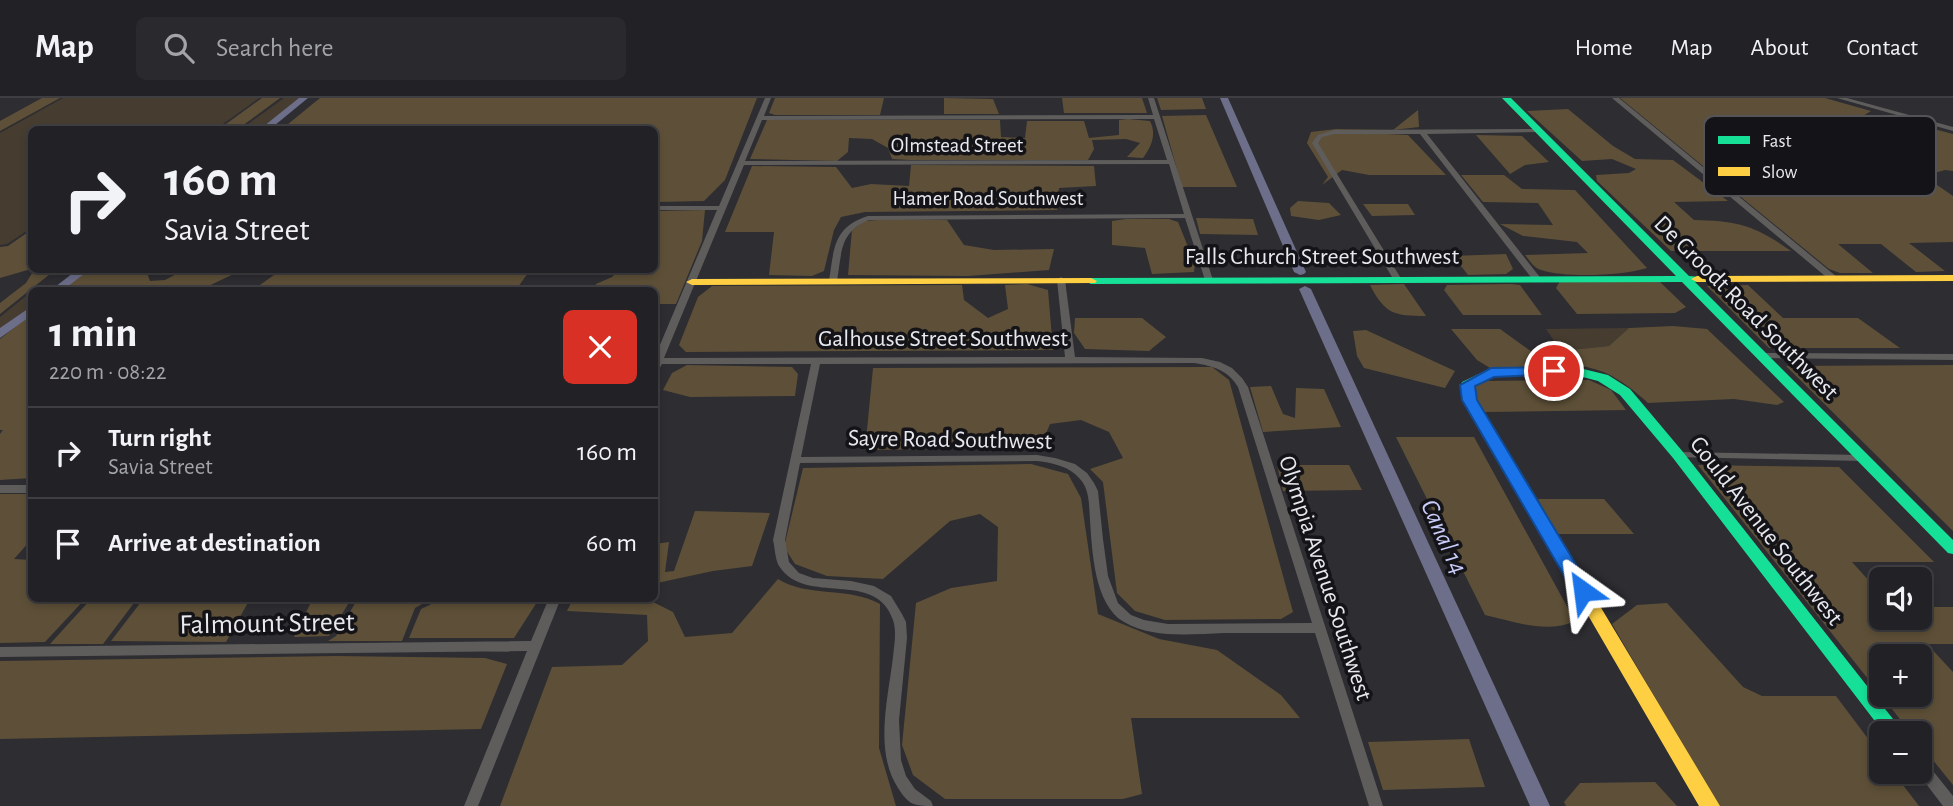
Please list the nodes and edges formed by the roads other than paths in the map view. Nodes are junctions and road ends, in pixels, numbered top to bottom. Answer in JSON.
{"nodes":[{"id":1,"x":768,"y":98,"type":"edge"},
{"id":2,"x":1151,"y":98,"type":"edge"},
{"id":3,"x":1506,"y":98,"type":"edge"},
{"id":4,"x":1615,"y":98,"type":"edge"},
{"id":5,"x":1840,"y":98,"type":"edge"},
{"id":6,"x":1906,"y":116,"type":"edge"},
{"id":7,"x":1158,"y":117,"type":"junction"},
{"id":8,"x":760,"y":118,"type":"junction"},
{"id":9,"x":1936,"y":124,"type":"edge"},
{"id":10,"x":1953,"y":129,"type":"edge"},
{"id":11,"x":1539,"y":131,"type":"junction"},
{"id":12,"x":1422,"y":132,"type":"junction"},
{"id":13,"x":1171,"y":162,"type":"junction"},
{"id":14,"x":742,"y":163,"type":"junction"},
{"id":15,"x":1704,"y":172,"type":"edge"},
{"id":16,"x":1734,"y":196,"type":"edge"},
{"id":17,"x":658,"y":208,"type":"edge"},
{"id":18,"x":721,"y":208,"type":"junction"},
{"id":19,"x":1189,"y":216,"type":"junction"},
{"id":20,"x":1536,"y":278,"type":"junction"},
{"id":21,"x":1953,"y":278,"type":"edge"},
{"id":22,"x":1687,"y":279,"type":"junction"},
{"id":23,"x":1834,"y":279,"type":"junction"},
{"id":24,"x":1061,"y":280,"type":"junction"},
{"id":25,"x":1209,"y":280,"type":"junction"},
{"id":26,"x":1398,"y":280,"type":"junction"},
{"id":27,"x":833,"y":281,"type":"junction"},
{"id":28,"x":692,"y":282,"type":"junction"},
{"id":29,"x":1761,"y":356,"type":"junction"},
{"id":30,"x":1953,"y":357,"type":"edge"},
{"id":31,"x":1070,"y":359,"type":"junction"},
{"id":32,"x":816,"y":360,"type":"junction"},
{"id":33,"x":659,"y":361,"type":"joint"},
{"id":34,"x":1226,"y":367,"type":"joint"},
{"id":35,"x":1678,"y":455,"type":"junction"},
{"id":36,"x":1863,"y":458,"type":"junction"},
{"id":37,"x":797,"y":460,"type":"junction"},
{"id":38,"x":0,"y":489,"type":"edge"},
{"id":39,"x":28,"y":489,"type":"edge"},
{"id":40,"x":1953,"y":549,"type":"edge"},
{"id":41,"x":553,"y":602,"type":"edge"},
{"id":42,"x":1319,"y":628,"type":"junction"},
{"id":43,"x":536,"y":646,"type":"junction"},
{"id":44,"x":0,"y":652,"type":"edge"},
{"id":45,"x":1886,"y":721,"type":"edge"},
{"id":46,"x":1932,"y":780,"type":"edge"},
{"id":47,"x":471,"y":806,"type":"edge"},
{"id":48,"x":926,"y":806,"type":"edge"},
{"id":49,"x":1376,"y":806,"type":"edge"},
{"id":50,"x":1710,"y":806,"type":"edge"},
{"id":51,"x":1952,"y":806,"type":"edge"}],
"edges":[{"from":1,"to":8,"type":"street"},
{"from":2,"to":7,"type":"street"},
{"from":3,"to":11,"type":"street","name":"De Groodt Road Southwest"},
{"from":4,"to":15,"type":"street"},
{"from":5,"to":6,"type":"street"},
{"from":7,"to":8,"type":"street"},
{"from":7,"to":13,"type":"street"},
{"from":8,"to":14,"type":"street"},
{"from":9,"to":10,"type":"street"},
{"from":11,"to":12,"type":"street"},
{"from":11,"to":22,"type":"street","name":"De Groodt Road Southwest"},
{"from":12,"to":20,"type":"street"},
{"from":12,"to":26,"type":"street"},
{"from":13,"to":14,"type":"street","name":"Olmstead Street"},
{"from":13,"to":19,"type":"street"},
{"from":14,"to":18,"type":"street"},
{"from":16,"to":23,"type":"street"},
{"from":17,"to":18,"type":"street"},
{"from":18,"to":28,"type":"street"},
{"from":19,"to":25,"type":"street"},
{"from":19,"to":27,"type":"street","name":"Hamer Road Southwest"},
{"from":20,"to":22,"type":"street","name":"Falls Church Street Southwest"},
{"from":20,"to":26,"type":"street","name":"Falls Church Street Southwest"},
{"from":21,"to":23,"type":"street","name":"Falls Church Street Southwest"},
{"from":22,"to":23,"type":"street","name":"Falls Church Street Southwest"},
{"from":22,"to":29,"type":"street","name":"De Groodt Road Southwest"},
{"from":24,"to":25,"type":"street","name":"Falls Church Street Southwest"},
{"from":24,"to":27,"type":"street","name":"Falls Church Street Southwest"},
{"from":24,"to":31,"type":"street"},
{"from":25,"to":26,"type":"street","name":"Falls Church Street Southwest"},
{"from":27,"to":28,"type":"street","name":"Falls Church Street Southwest"},
{"from":28,"to":33,"type":"street"},
{"from":29,"to":30,"type":"street"},
{"from":29,"to":36,"type":"street","name":"De Groodt Road Southwest"},
{"from":31,"to":32,"type":"street","name":"Galhouse Street Southwest"},
{"from":31,"to":34,"type":"street","name":"Galhouse Street Southwest"},
{"from":32,"to":33,"type":"street","name":"Galhouse Street Southwest"},
{"from":32,"to":37,"type":"street"},
{"from":34,"to":42,"type":"street","name":"Olympia Avenue Southwest"},
{"from":35,"to":36,"type":"street"},
{"from":35,"to":45,"type":"street","name":"Gould Avenue Southwest"},
{"from":35,"to":50,"type":"street","name":"Gould Avenue Southwest"},
{"from":36,"to":40,"type":"street","name":"De Groodt Road Southwest"},
{"from":37,"to":42,"type":"street","name":"Sayre Road Southwest"},
{"from":37,"to":48,"type":"street"},
{"from":38,"to":39,"type":"street"},
{"from":41,"to":43,"type":"street"},
{"from":42,"to":49,"type":"street","name":"Olympia Avenue Southwest"},
{"from":43,"to":44,"type":"street","name":"Falmount Street"},
{"from":43,"to":47,"type":"street"},
{"from":46,"to":51,"type":"street"}]}
